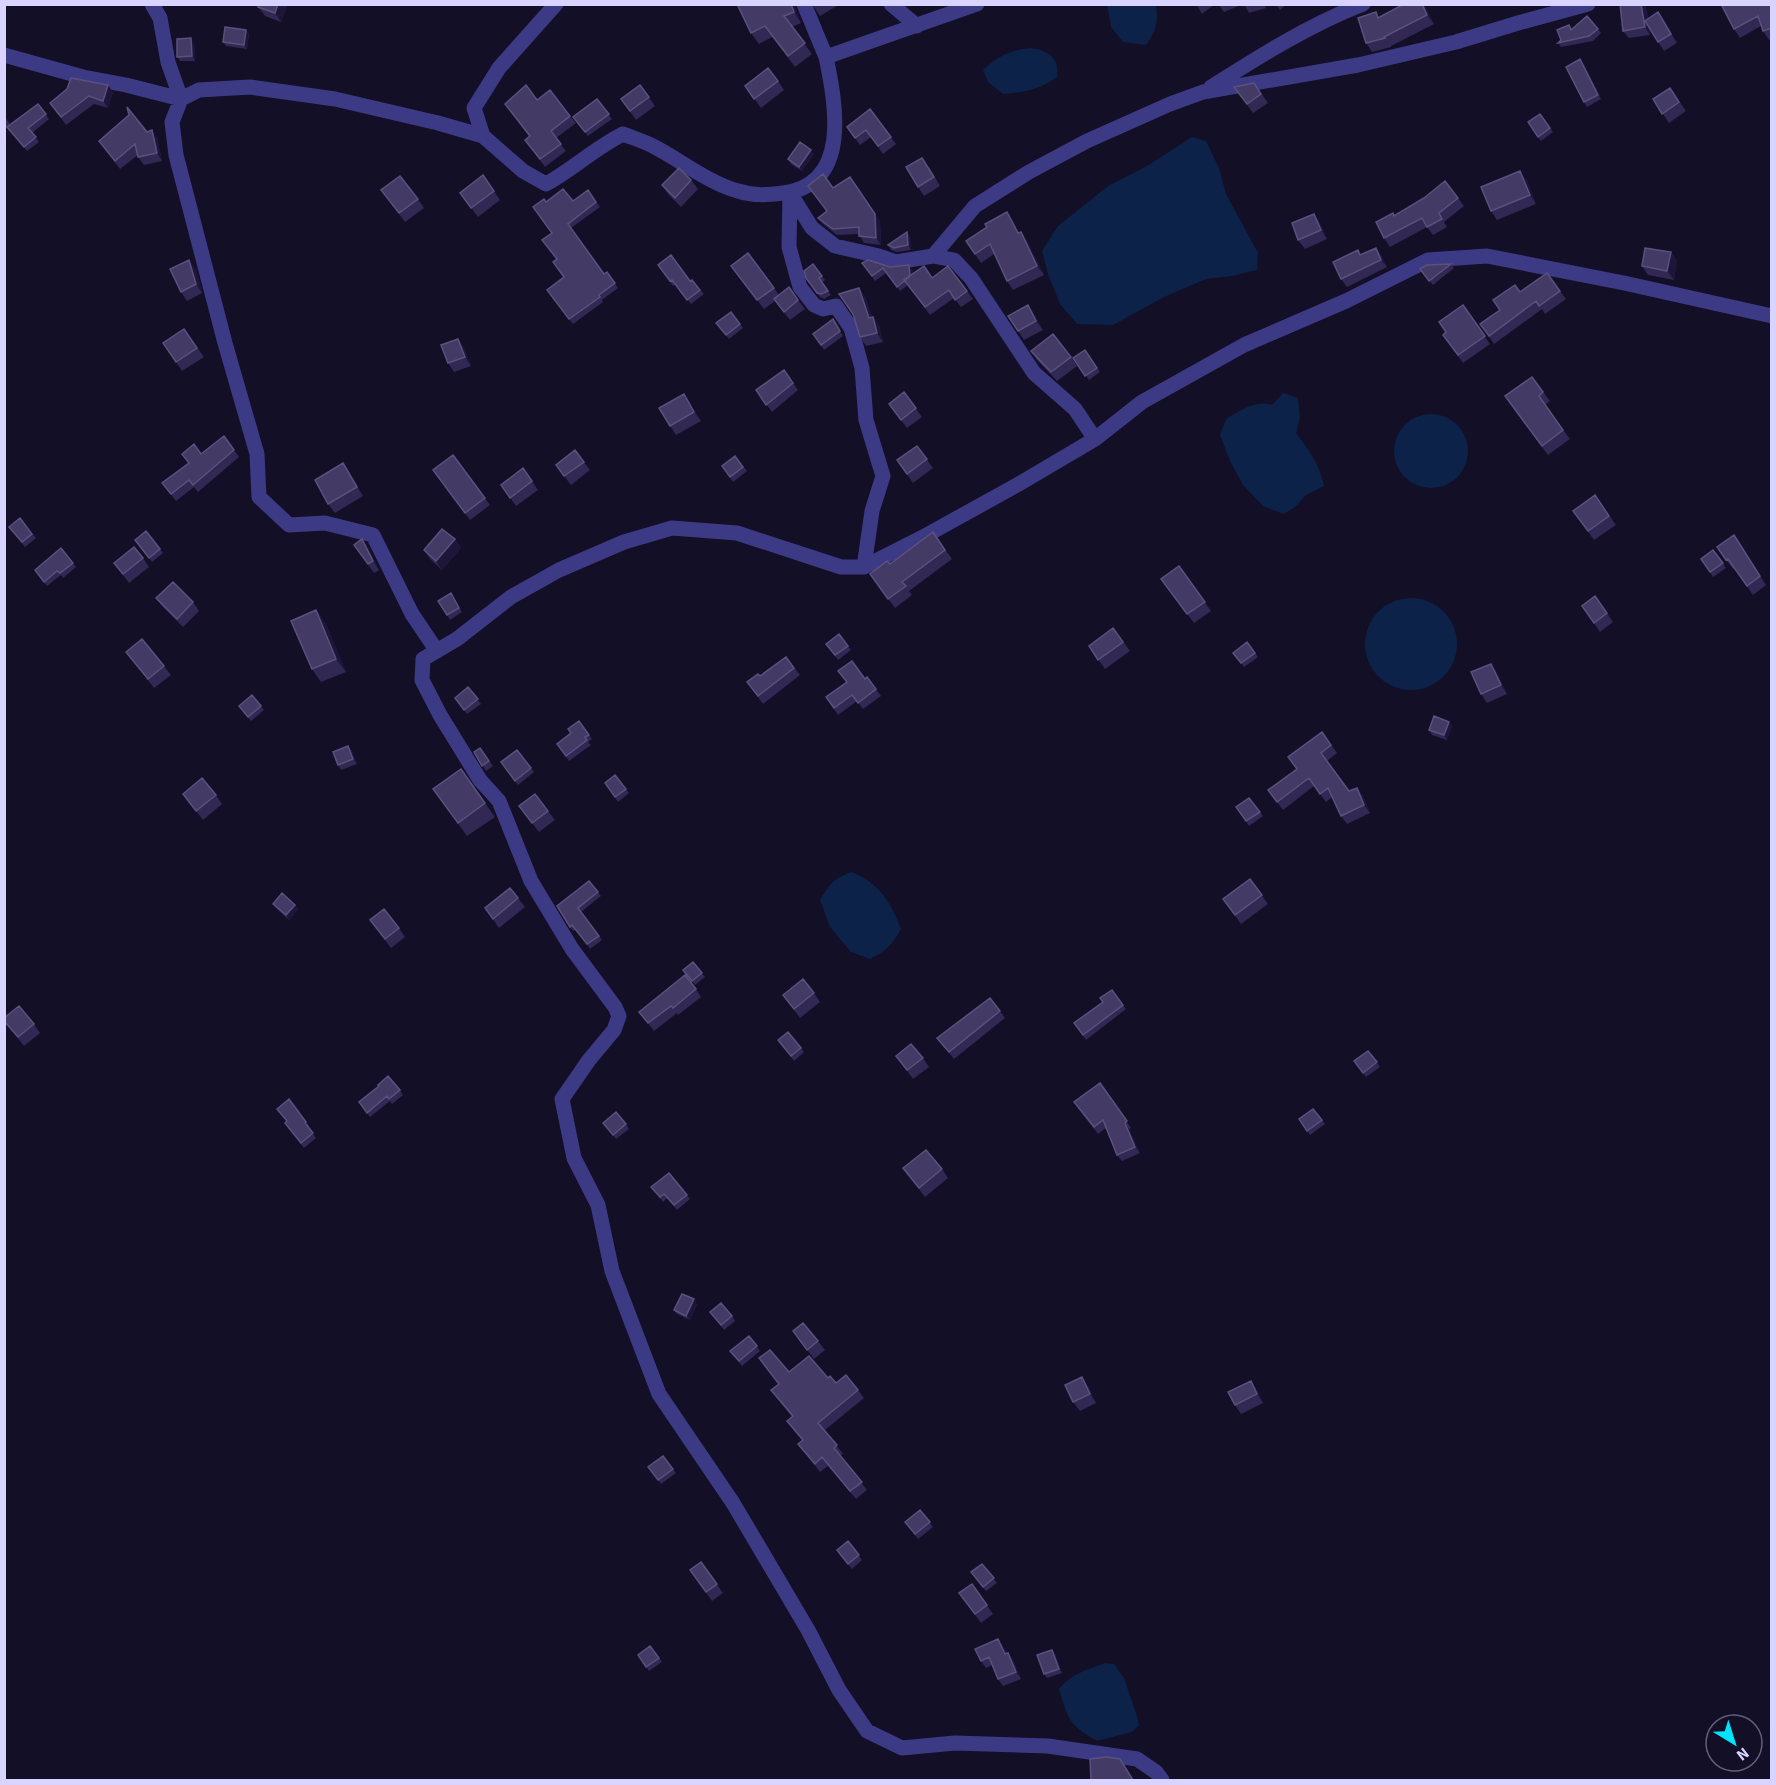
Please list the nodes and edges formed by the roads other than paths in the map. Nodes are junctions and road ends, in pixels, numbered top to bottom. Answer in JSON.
{"nodes":[{"id":1,"x":152,"y":4,"type":"edge"},
{"id":2,"x":556,"y":4,"type":"edge"},
{"id":3,"x":804,"y":4,"type":"edge"},
{"id":4,"x":891,"y":4,"type":"edge"},
{"id":5,"x":977,"y":4,"type":"edge"},
{"id":6,"x":1364,"y":4,"type":"edge"},
{"id":7,"x":1588,"y":4,"type":"edge"},
{"id":8,"x":917,"y":26,"type":"junction"},
{"id":9,"x":4,"y":55,"type":"edge"},
{"id":10,"x":826,"y":57,"type":"junction"},
{"id":11,"x":1203,"y":92,"type":"junction"},
{"id":12,"x":181,"y":99,"type":"junction"},
{"id":13,"x":483,"y":136,"type":"junction"},
{"id":14,"x":790,"y":193,"type":"junction"},
{"id":15,"x":933,"y":256,"type":"junction"},
{"id":16,"x":1772,"y":316,"type":"edge"},
{"id":17,"x":1095,"y":439,"type":"junction"},
{"id":18,"x":864,"y":567,"type":"junction"},
{"id":19,"x":437,"y":651,"type":"junction"},
{"id":20,"x":1162,"y":1780,"type":"edge"}],
"edges":[{"from":1,"to":12,"type":"street"},
{"from":2,"to":13,"type":"street"},
{"from":3,"to":10,"type":"street"},
{"from":4,"to":8,"type":"street"},
{"from":5,"to":8,"type":"street"},
{"from":6,"to":11,"type":"street"},
{"from":7,"to":11,"type":"street"},
{"from":8,"to":10,"type":"street"},
{"from":9,"to":12,"type":"street"},
{"from":10,"to":14,"type":"street"},
{"from":11,"to":15,"type":"street"},
{"from":12,"to":13,"type":"street"},
{"from":12,"to":19,"type":"street"},
{"from":13,"to":14,"type":"street"},
{"from":14,"to":15,"type":"street"},
{"from":14,"to":18,"type":"street"},
{"from":15,"to":17,"type":"street"},
{"from":16,"to":17,"type":"street"},
{"from":17,"to":18,"type":"street"},
{"from":18,"to":19,"type":"street"},
{"from":19,"to":20,"type":"street"}]}
